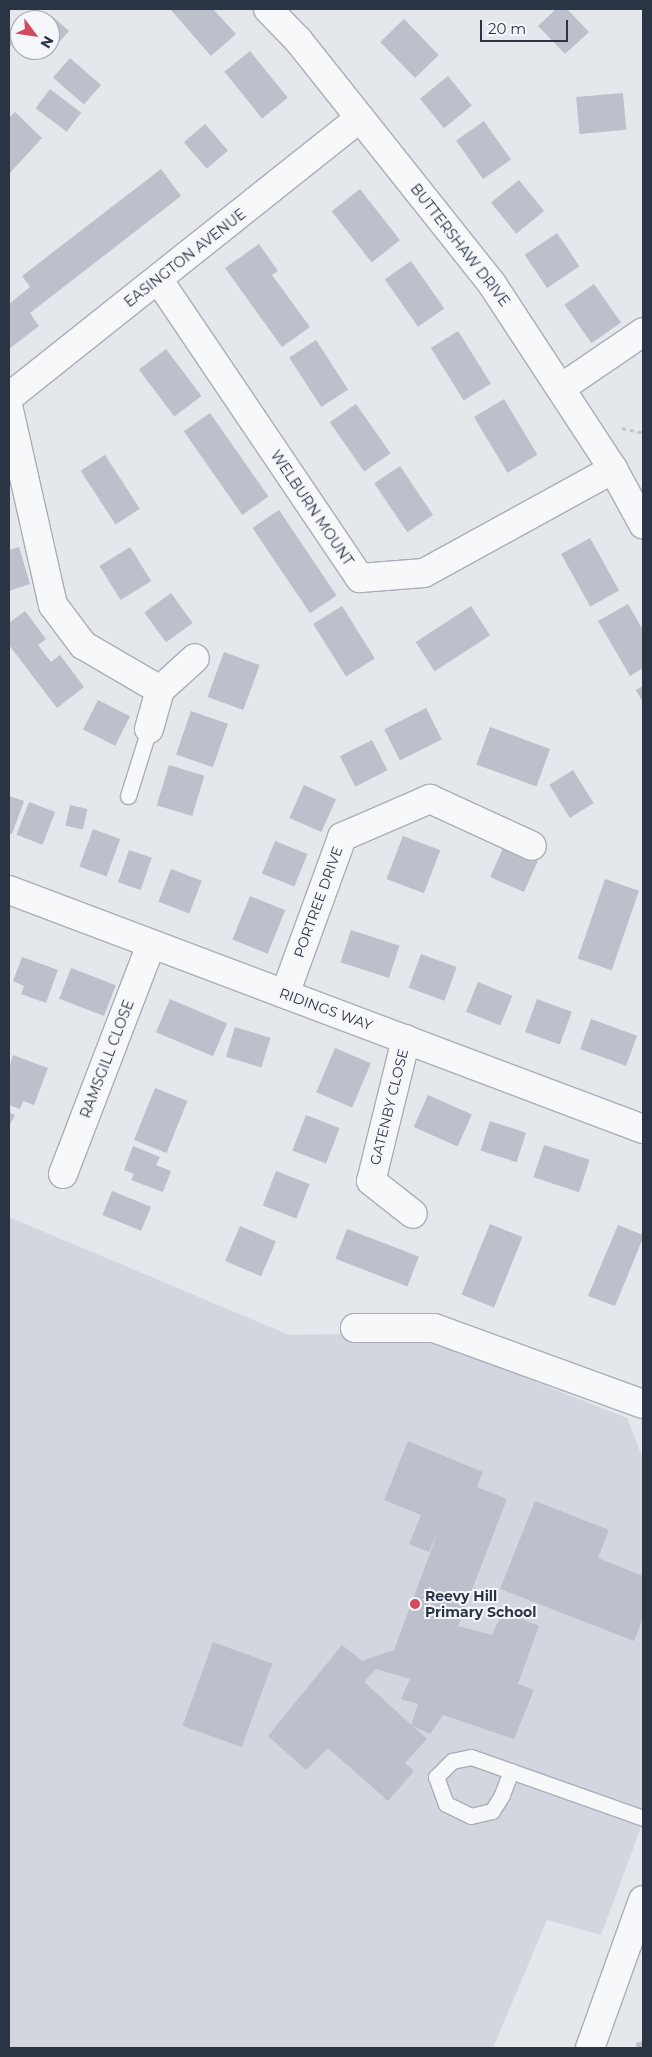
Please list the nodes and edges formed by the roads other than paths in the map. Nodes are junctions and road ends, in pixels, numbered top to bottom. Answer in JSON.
{"nodes":[{"id":1,"x":268,"y":9,"type":"edge"},
{"id":2,"x":360,"y":118,"type":"junction"},
{"id":3,"x":158,"y":279,"type":"junction"},
{"id":4,"x":643,"y":332,"type":"edge"},
{"id":5,"x":561,"y":388,"type":"junction"},
{"id":6,"x":9,"y":397,"type":"edge"},
{"id":7,"x":9,"y":410,"type":"edge"},
{"id":8,"x":613,"y":469,"type":"junction"},
{"id":9,"x":643,"y":524,"type":"edge"},
{"id":10,"x":195,"y":658,"type":"dead end"},
{"id":11,"x":160,"y":690,"type":"junction"},
{"id":12,"x":148,"y":730,"type":"joint"},
{"id":13,"x":128,"y":796,"type":"dead end"},
{"id":14,"x":532,"y":846,"type":"dead end"},
{"id":15,"x":9,"y":890,"type":"edge"},
{"id":16,"x":151,"y":945,"type":"junction"},
{"id":17,"x":285,"y":994,"type":"junction"},
{"id":18,"x":406,"y":1039,"type":"junction"},
{"id":19,"x":643,"y":1129,"type":"edge"},
{"id":20,"x":63,"y":1174,"type":"dead end"},
{"id":21,"x":413,"y":1214,"type":"dead end"},
{"id":22,"x":355,"y":1328,"type":"dead end"},
{"id":23,"x":643,"y":1404,"type":"edge"},
{"id":24,"x":511,"y":1771,"type":"junction"},
{"id":25,"x":643,"y":1818,"type":"edge"},
{"id":26,"x":643,"y":1900,"type":"edge"},
{"id":27,"x":634,"y":1956,"type":"edge"},
{"id":28,"x":590,"y":2048,"type":"edge"}],
"edges":[{"from":1,"to":2,"type":"street","name":"BUTTERSHAW DRIVE"},
{"from":2,"to":3,"type":"street","name":"EASINGTON AVENUE"},
{"from":2,"to":5,"type":"street","name":"BUTTERSHAW DRIVE"},
{"from":3,"to":6,"type":"street","name":"EASINGTON AVENUE"},
{"from":3,"to":8,"type":"street","name":"WELBURN MOUNT"},
{"from":4,"to":5,"type":"street"},
{"from":5,"to":8,"type":"street","name":"BUTTERSHAW DRIVE"},
{"from":7,"to":11,"type":"street"},
{"from":8,"to":9,"type":"street","name":"BUTTERSHAW DRIVE"},
{"from":10,"to":11,"type":"street"},
{"from":11,"to":12,"type":"street"},
{"from":12,"to":13,"type":"lane"},
{"from":14,"to":17,"type":"street","name":"PORTREE DRIVE"},
{"from":15,"to":16,"type":"street","name":"RIDINGS WAY"},
{"from":16,"to":17,"type":"street","name":"RIDINGS WAY"},
{"from":16,"to":20,"type":"street","name":"RAMSGILL CLOSE"},
{"from":17,"to":18,"type":"street","name":"RIDINGS WAY"},
{"from":18,"to":19,"type":"street","name":"RIDINGS WAY"},
{"from":18,"to":21,"type":"street","name":"GATENBY CLOSE"},
{"from":22,"to":23,"type":"street"},
{"from":24,"to":24,"type":"lane"},
{"from":24,"to":25,"type":"lane"},
{"from":26,"to":27,"type":"street"},
{"from":27,"to":28,"type":"street"}]}
